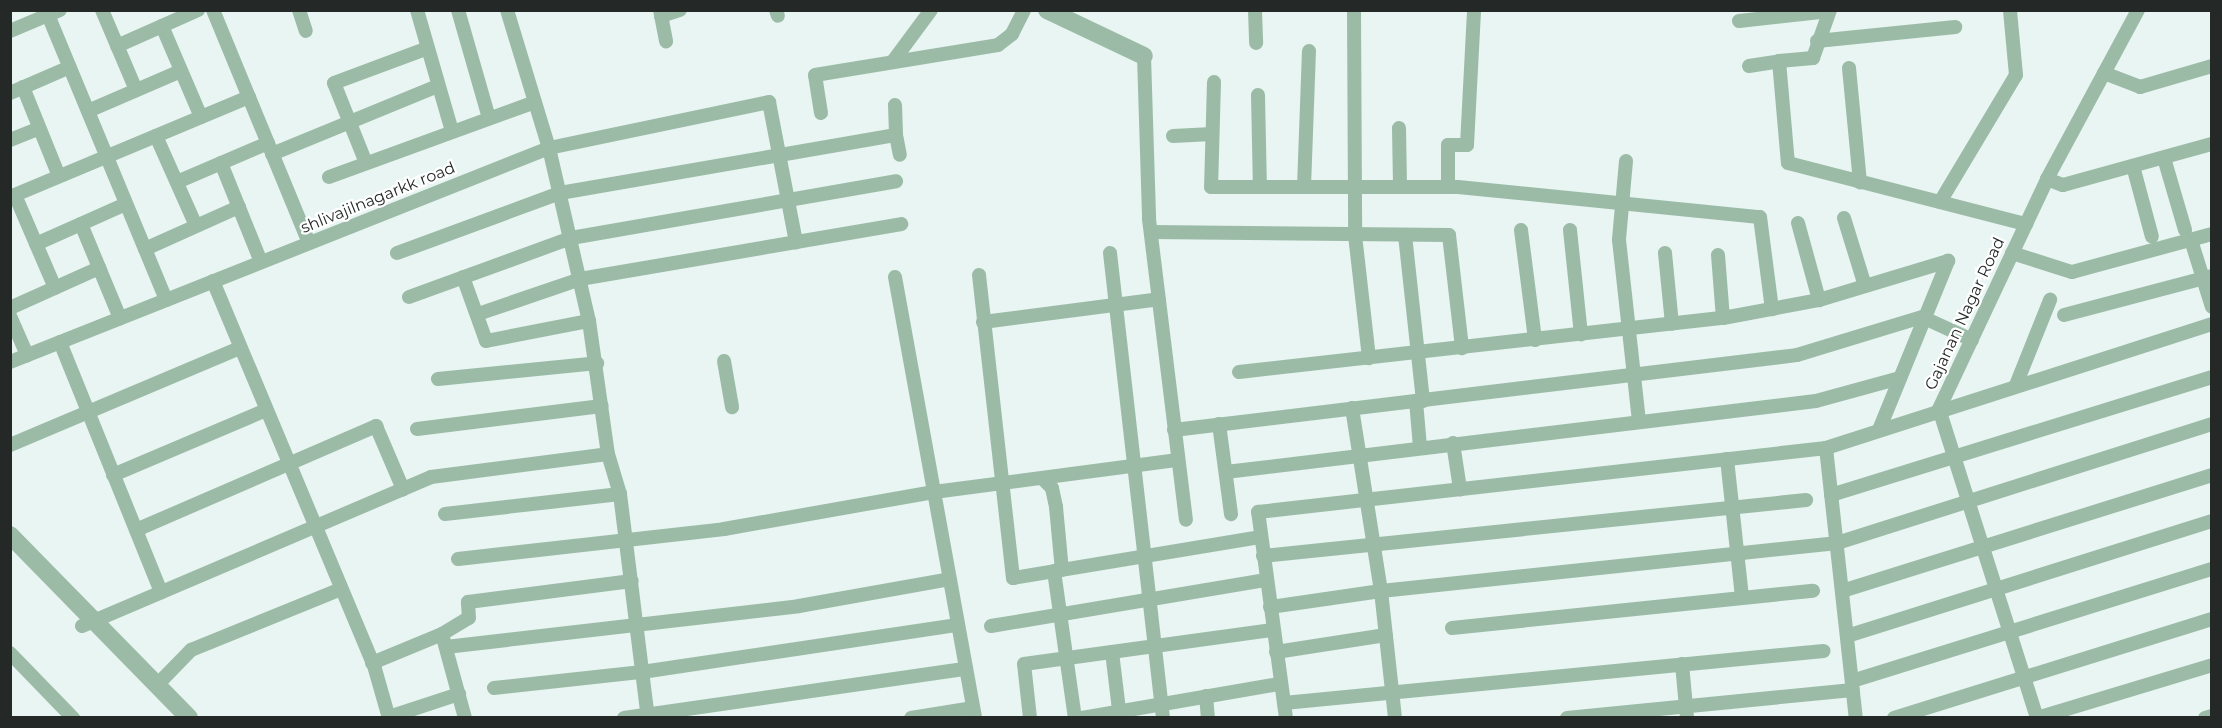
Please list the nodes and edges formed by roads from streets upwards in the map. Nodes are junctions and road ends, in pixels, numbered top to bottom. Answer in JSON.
{"nodes":[{"id":1,"x":102,"y":10,"type":"edge"},
{"id":2,"x":198,"y":10,"type":"edge"},
{"id":3,"x":213,"y":10,"type":"edge"},
{"id":4,"x":299,"y":10,"type":"edge"},
{"id":5,"x":417,"y":10,"type":"edge"},
{"id":6,"x":458,"y":10,"type":"edge"},
{"id":7,"x":507,"y":10,"type":"edge"},
{"id":8,"x":680,"y":10,"type":"edge"},
{"id":9,"x":931,"y":10,"type":"edge"},
{"id":10,"x":1024,"y":10,"type":"edge"},
{"id":11,"x":1047,"y":10,"type":"edge"},
{"id":12,"x":1255,"y":10,"type":"edge"},
{"id":13,"x":1354,"y":10,"type":"edge"},
{"id":14,"x":1474,"y":10,"type":"edge"},
{"id":15,"x":2010,"y":10,"type":"edge"},
{"id":16,"x":2138,"y":10,"type":"edge"},
{"id":17,"x":1830,"y":11,"type":"edge"},
{"id":18,"x":51,"y":12,"type":"edge"},
{"id":19,"x":660,"y":13,"type":"edge"},
{"id":20,"x":1738,"y":21,"type":"dead end"},
{"id":21,"x":162,"y":26,"type":"junction"},
{"id":22,"x":1955,"y":27,"type":"dead end"},
{"id":23,"x":10,"y":31,"type":"edge"},
{"id":24,"x":306,"y":31,"type":"dead end"},
{"id":25,"x":666,"y":41,"type":"dead end"},
{"id":26,"x":1817,"y":41,"type":"junction"},
{"id":27,"x":1256,"y":43,"type":"dead end"},
{"id":28,"x":117,"y":46,"type":"junction"},
{"id":29,"x":428,"y":48,"type":"junction"},
{"id":30,"x":1309,"y":51,"type":"dead end"},
{"id":31,"x":1144,"y":56,"type":"joint"},
{"id":32,"x":894,"y":60,"type":"junction"},
{"id":33,"x":1779,"y":61,"type":"junction"},
{"id":34,"x":1749,"y":66,"type":"dead end"},
{"id":35,"x":2211,"y":66,"type":"edge"},
{"id":36,"x":70,"y":67,"type":"junction"},
{"id":37,"x":1849,"y":68,"type":"dead end"},
{"id":38,"x":181,"y":71,"type":"junction"},
{"id":39,"x":2104,"y":73,"type":"junction"},
{"id":40,"x":1214,"y":82,"type":"dead end"},
{"id":41,"x":438,"y":86,"type":"junction"},
{"id":42,"x":17,"y":90,"type":"edge"},
{"id":43,"x":136,"y":90,"type":"junction"},
{"id":44,"x":1258,"y":95,"type":"dead end"},
{"id":45,"x":249,"y":97,"type":"junction"},
{"id":46,"x":535,"y":102,"type":"junction"},
{"id":47,"x":895,"y":105,"type":"dead end"},
{"id":48,"x":88,"y":111,"type":"junction"},
{"id":49,"x":821,"y":113,"type":"dead end"},
{"id":50,"x":201,"y":117,"type":"junction"},
{"id":51,"x":489,"y":117,"type":"junction"},
{"id":52,"x":349,"y":122,"type":"junction"},
{"id":53,"x":39,"y":128,"type":"junction"},
{"id":54,"x":1399,"y":128,"type":"dead end"},
{"id":55,"x":452,"y":131,"type":"junction"},
{"id":56,"x":1212,"y":134,"type":"junction"},
{"id":57,"x":896,"y":135,"type":"junction"},
{"id":58,"x":156,"y":136,"type":"junction"},
{"id":59,"x":1173,"y":136,"type":"dead end"},
{"id":60,"x":10,"y":140,"type":"edge"},
{"id":61,"x":2211,"y":144,"type":"edge"},
{"id":62,"x":270,"y":148,"type":"junction"},
{"id":63,"x":549,"y":148,"type":"junction"},
{"id":64,"x":782,"y":154,"type":"junction"},
{"id":65,"x":900,"y":155,"type":"dead end"},
{"id":66,"x":106,"y":156,"type":"junction"},
{"id":67,"x":2164,"y":158,"type":"junction"},
{"id":68,"x":1626,"y":161,"type":"dead end"},
{"id":69,"x":221,"y":163,"type":"junction"},
{"id":70,"x":366,"y":163,"type":"junction"},
{"id":71,"x":2133,"y":166,"type":"junction"},
{"id":72,"x":59,"y":176,"type":"junction"},
{"id":73,"x":329,"y":177,"type":"dead end"},
{"id":74,"x":2047,"y":179,"type":"junction"},
{"id":75,"x":896,"y":181,"type":"dead end"},
{"id":76,"x":177,"y":182,"type":"junction"},
{"id":77,"x":1860,"y":182,"type":"junction"},
{"id":78,"x":1354,"y":186,"type":"junction"},
{"id":79,"x":1448,"y":186,"type":"junction"},
{"id":80,"x":1260,"y":187,"type":"junction"},
{"id":81,"x":1304,"y":187,"type":"junction"},
{"id":82,"x":1400,"y":187,"type":"junction"},
{"id":83,"x":560,"y":193,"type":"junction"},
{"id":84,"x":13,"y":196,"type":"edge"},
{"id":85,"x":788,"y":200,"type":"junction"},
{"id":86,"x":1940,"y":202,"type":"junction"},
{"id":87,"x":126,"y":204,"type":"junction"},
{"id":88,"x":1620,"y":205,"type":"junction"},
{"id":89,"x":239,"y":207,"type":"junction"},
{"id":90,"x":1844,"y":218,"type":"dead end"},
{"id":91,"x":1798,"y":223,"type":"dead end"},
{"id":92,"x":81,"y":224,"type":"junction"},
{"id":93,"x":901,"y":224,"type":"dead end"},
{"id":94,"x":2026,"y":224,"type":"junction"},
{"id":95,"x":196,"y":226,"type":"junction"},
{"id":96,"x":1521,"y":230,"type":"dead end"},
{"id":97,"x":1570,"y":230,"type":"dead end"},
{"id":98,"x":1151,"y":232,"type":"junction"},
{"id":99,"x":2211,"y":234,"type":"edge"},
{"id":100,"x":1355,"y":235,"type":"junction"},
{"id":101,"x":1405,"y":235,"type":"junction"},
{"id":102,"x":2188,"y":235,"type":"junction"},
{"id":103,"x":2152,"y":237,"type":"dead end"},
{"id":104,"x":571,"y":238,"type":"junction"},
{"id":105,"x":796,"y":242,"type":"junction"},
{"id":106,"x":36,"y":243,"type":"junction"},
{"id":107,"x":309,"y":243,"type":"junction"},
{"id":108,"x":145,"y":249,"type":"junction"},
{"id":109,"x":397,"y":253,"type":"dead end"},
{"id":110,"x":1110,"y":253,"type":"dead end"},
{"id":111,"x":1665,"y":253,"type":"dead end"},
{"id":112,"x":2012,"y":254,"type":"junction"},
{"id":113,"x":1718,"y":255,"type":"dead end"},
{"id":114,"x":261,"y":262,"type":"junction"},
{"id":115,"x":99,"y":268,"type":"junction"},
{"id":116,"x":979,"y":275,"type":"dead end"},
{"id":117,"x":895,"y":277,"type":"dead end"},
{"id":118,"x":2207,"y":277,"type":"edge"},
{"id":119,"x":463,"y":278,"type":"junction"},
{"id":120,"x":580,"y":279,"type":"junction"},
{"id":121,"x":213,"y":281,"type":"junction"},
{"id":122,"x":1865,"y":286,"type":"junction"},
{"id":123,"x":55,"y":288,"type":"junction"},
{"id":124,"x":410,"y":297,"type":"dead end"},
{"id":125,"x":1159,"y":299,"type":"junction"},
{"id":126,"x":166,"y":300,"type":"junction"},
{"id":127,"x":1819,"y":300,"type":"junction"},
{"id":128,"x":2050,"y":300,"type":"dead end"},
{"id":129,"x":1115,"y":304,"type":"junction"},
{"id":130,"x":2211,"y":307,"type":"edge"},
{"id":131,"x":10,"y":308,"type":"edge"},
{"id":132,"x":1772,"y":309,"type":"junction"},
{"id":133,"x":478,"y":314,"type":"junction"},
{"id":134,"x":2064,"y":315,"type":"dead end"},
{"id":135,"x":10,"y":316,"type":"edge"},
{"id":136,"x":1922,"y":317,"type":"junction"},
{"id":137,"x":120,"y":318,"type":"junction"},
{"id":138,"x":1723,"y":318,"type":"junction"},
{"id":139,"x":589,"y":321,"type":"junction"},
{"id":140,"x":983,"y":322,"type":"junction"},
{"id":141,"x":1672,"y":324,"type":"junction"},
{"id":142,"x":2211,"y":324,"type":"edge"},
{"id":143,"x":1629,"y":329,"type":"junction"},
{"id":144,"x":1581,"y":334,"type":"junction"},
{"id":145,"x":1535,"y":340,"type":"junction"},
{"id":146,"x":1972,"y":340,"type":"junction"},
{"id":147,"x":60,"y":342,"type":"junction"},
{"id":148,"x":240,"y":348,"type":"junction"},
{"id":149,"x":1462,"y":348,"type":"junction"},
{"id":150,"x":1418,"y":352,"type":"junction"},
{"id":151,"x":27,"y":355,"type":"junction"},
{"id":152,"x":1369,"y":358,"type":"junction"},
{"id":153,"x":724,"y":361,"type":"dead end"},
{"id":154,"x":10,"y":362,"type":"edge"},
{"id":155,"x":597,"y":363,"type":"junction"},
{"id":156,"x":1239,"y":372,"type":"dead end"},
{"id":157,"x":1635,"y":376,"type":"junction"},
{"id":158,"x":2211,"y":377,"type":"edge"},
{"id":159,"x":1900,"y":378,"type":"junction"},
{"id":160,"x":438,"y":379,"type":"dead end"},
{"id":161,"x":2016,"y":385,"type":"junction"},
{"id":162,"x":1420,"y":401,"type":"junction"},
{"id":163,"x":602,"y":406,"type":"junction"},
{"id":164,"x":732,"y":407,"type":"dead end"},
{"id":165,"x":1352,"y":408,"type":"junction"},
{"id":166,"x":1939,"y":409,"type":"junction"},
{"id":167,"x":266,"y":410,"type":"junction"},
{"id":168,"x":89,"y":413,"type":"junction"},
{"id":169,"x":1639,"y":421,"type":"junction"},
{"id":170,"x":1219,"y":424,"type":"junction"},
{"id":171,"x":2211,"y":424,"type":"edge"},
{"id":172,"x":417,"y":429,"type":"dead end"},
{"id":173,"x":1174,"y":430,"type":"junction"},
{"id":174,"x":1879,"y":430,"type":"junction"},
{"id":175,"x":1453,"y":443,"type":"junction"},
{"id":176,"x":10,"y":445,"type":"edge"},
{"id":177,"x":1420,"y":447,"type":"junction"},
{"id":178,"x":1826,"y":448,"type":"junction"},
{"id":179,"x":608,"y":454,"type":"junction"},
{"id":180,"x":1360,"y":454,"type":"junction"},
{"id":181,"x":1954,"y":457,"type":"junction"},
{"id":182,"x":1727,"y":459,"type":"junction"},
{"id":183,"x":1178,"y":460,"type":"junction"},
{"id":184,"x":289,"y":464,"type":"junction"},
{"id":185,"x":1134,"y":466,"type":"junction"},
{"id":186,"x":1226,"y":472,"type":"junction"},
{"id":187,"x":2211,"y":474,"type":"edge"},
{"id":188,"x":113,"y":475,"type":"junction"},
{"id":189,"x":1044,"y":480,"type":"junction"},
{"id":190,"x":1000,"y":484,"type":"junction"},
{"id":191,"x":403,"y":489,"type":"junction"},
{"id":192,"x":1460,"y":489,"type":"junction"},
{"id":193,"x":934,"y":492,"type":"junction"},
{"id":194,"x":620,"y":494,"type":"junction"},
{"id":195,"x":1831,"y":495,"type":"junction"},
{"id":196,"x":1367,"y":499,"type":"junction"},
{"id":197,"x":1968,"y":499,"type":"junction"},
{"id":198,"x":1806,"y":500,"type":"dead end"},
{"id":199,"x":1732,"y":508,"type":"junction"},
{"id":200,"x":445,"y":514,"type":"dead end"},
{"id":201,"x":1232,"y":514,"type":"dead end"},
{"id":202,"x":1186,"y":520,"type":"dead end"},
{"id":203,"x":2211,"y":521,"type":"edge"},
{"id":204,"x":315,"y":527,"type":"junction"},
{"id":205,"x":136,"y":530,"type":"junction"},
{"id":206,"x":10,"y":536,"type":"edge"},
{"id":207,"x":1260,"y":537,"type":"junction"},
{"id":208,"x":626,"y":539,"type":"junction"},
{"id":209,"x":1837,"y":543,"type":"junction"},
{"id":210,"x":1983,"y":545,"type":"junction"},
{"id":211,"x":1374,"y":546,"type":"junction"},
{"id":212,"x":10,"y":553,"type":"edge"},
{"id":213,"x":1144,"y":555,"type":"junction"},
{"id":214,"x":1263,"y":556,"type":"junction"},
{"id":215,"x":1737,"y":556,"type":"junction"},
{"id":216,"x":458,"y":559,"type":"dead end"},
{"id":217,"x":2211,"y":569,"type":"edge"},
{"id":218,"x":1058,"y":571,"type":"junction"},
{"id":219,"x":950,"y":579,"type":"junction"},
{"id":220,"x":1266,"y":580,"type":"junction"},
{"id":221,"x":632,"y":581,"type":"junction"},
{"id":222,"x":1996,"y":588,"type":"junction"},
{"id":223,"x":341,"y":589,"type":"junction"},
{"id":224,"x":1381,"y":591,"type":"junction"},
{"id":225,"x":1813,"y":591,"type":"dead end"},
{"id":226,"x":1842,"y":591,"type":"junction"},
{"id":227,"x":161,"y":592,"type":"junction"},
{"id":228,"x":1742,"y":597,"type":"junction"},
{"id":229,"x":1148,"y":600,"type":"junction"},
{"id":230,"x":1270,"y":608,"type":"junction"},
{"id":231,"x":1061,"y":615,"type":"junction"},
{"id":232,"x":2211,"y":620,"type":"edge"},
{"id":233,"x":88,"y":623,"type":"junction"},
{"id":234,"x":958,"y":626,"type":"junction"},
{"id":235,"x":637,"y":627,"type":"junction"},
{"id":236,"x":991,"y":627,"type":"dead end"},
{"id":237,"x":1452,"y":628,"type":"dead end"},
{"id":238,"x":1273,"y":630,"type":"junction"},
{"id":239,"x":2010,"y":632,"type":"junction"},
{"id":240,"x":1386,"y":635,"type":"junction"},
{"id":241,"x":1847,"y":636,"type":"junction"},
{"id":242,"x":444,"y":640,"type":"junction"},
{"id":243,"x":1154,"y":645,"type":"junction"},
{"id":244,"x":1823,"y":651,"type":"dead end"},
{"id":245,"x":1112,"y":652,"type":"junction"},
{"id":246,"x":1276,"y":652,"type":"junction"},
{"id":247,"x":10,"y":653,"type":"edge"},
{"id":248,"x":1067,"y":658,"type":"junction"},
{"id":249,"x":372,"y":663,"type":"junction"},
{"id":250,"x":1682,"y":664,"type":"junction"},
{"id":251,"x":2211,"y":665,"type":"edge"},
{"id":252,"x":966,"y":669,"type":"junction"},
{"id":253,"x":642,"y":672,"type":"junction"},
{"id":254,"x":2025,"y":678,"type":"junction"},
{"id":255,"x":1279,"y":684,"type":"junction"},
{"id":256,"x":157,"y":685,"type":"junction"},
{"id":257,"x":1853,"y":686,"type":"junction"},
{"id":258,"x":494,"y":688,"type":"dead end"},
{"id":259,"x":1392,"y":689,"type":"junction"},
{"id":260,"x":459,"y":694,"type":"junction"},
{"id":261,"x":1206,"y":696,"type":"junction"},
{"id":262,"x":1161,"y":703,"type":"junction"},
{"id":263,"x":1284,"y":703,"type":"junction"},
{"id":264,"x":1686,"y":712,"type":"edge"},
{"id":265,"x":974,"y":713,"type":"edge"},
{"id":266,"x":1120,"y":714,"type":"edge"},
{"id":267,"x":648,"y":716,"type":"edge"},
{"id":268,"x":2211,"y":716,"type":"edge"},
{"id":269,"x":73,"y":717,"type":"edge"},
{"id":270,"x":171,"y":717,"type":"edge"},
{"id":271,"x":189,"y":717,"type":"edge"},
{"id":272,"x":389,"y":717,"type":"edge"},
{"id":273,"x":465,"y":717,"type":"edge"},
{"id":274,"x":624,"y":717,"type":"edge"},
{"id":275,"x":911,"y":717,"type":"edge"},
{"id":276,"x":1030,"y":717,"type":"edge"},
{"id":277,"x":1075,"y":717,"type":"edge"},
{"id":278,"x":1082,"y":717,"type":"edge"},
{"id":279,"x":1163,"y":717,"type":"edge"},
{"id":280,"x":1208,"y":717,"type":"edge"},
{"id":281,"x":1286,"y":717,"type":"edge"},
{"id":282,"x":1395,"y":717,"type":"edge"},
{"id":283,"x":1567,"y":717,"type":"edge"},
{"id":284,"x":1856,"y":717,"type":"edge"},
{"id":285,"x":1894,"y":717,"type":"edge"},
{"id":286,"x":2037,"y":717,"type":"edge"},
{"id":287,"x":2205,"y":717,"type":"edge"}],
"edges":[{"from":1,"to":28,"type":"street"},
{"from":2,"to":21,"type":"street"},
{"from":3,"to":45,"type":"street"},
{"from":4,"to":24,"type":"street"},
{"from":5,"to":29,"type":"street"},
{"from":6,"to":51,"type":"street"},
{"from":7,"to":46,"type":"street"},
{"from":8,"to":19,"type":"street"},
{"from":9,"to":32,"type":"street"},
{"from":10,"to":32,"type":"street"},
{"from":11,"to":31,"type":"street"},
{"from":12,"to":27,"type":"street"},
{"from":13,"to":78,"type":"street"},
{"from":14,"to":79,"type":"street"},
{"from":15,"to":86,"type":"street"},
{"from":16,"to":39,"type":"street","name":"Gajanan Nagar Road"},
{"from":17,"to":20,"type":"street"},
{"from":17,"to":26,"type":"street"},
{"from":18,"to":23,"type":"street"},
{"from":18,"to":36,"type":"street"},
{"from":19,"to":25,"type":"street"},
{"from":21,"to":28,"type":"street"},
{"from":21,"to":38,"type":"street"},
{"from":22,"to":26,"type":"street"},
{"from":26,"to":33,"type":"street"},
{"from":28,"to":43,"type":"street"},
{"from":29,"to":41,"type":"street"},
{"from":29,"to":52,"type":"street"},
{"from":30,"to":81,"type":"street"},
{"from":31,"to":98,"type":"street"},
{"from":32,"to":49,"type":"street"},
{"from":33,"to":34,"type":"street"},
{"from":33,"to":77,"type":"street"},
{"from":35,"to":39,"type":"street"},
{"from":36,"to":42,"type":"street"},
{"from":36,"to":48,"type":"street"},
{"from":37,"to":77,"type":"street"},
{"from":38,"to":43,"type":"street"},
{"from":38,"to":50,"type":"street"},
{"from":39,"to":74,"type":"street","name":"Gajanan Nagar Road"},
{"from":40,"to":56,"type":"street"},
{"from":41,"to":52,"type":"street"},
{"from":41,"to":55,"type":"street"},
{"from":42,"to":53,"type":"street"},
{"from":43,"to":48,"type":"street"},
{"from":44,"to":80,"type":"street"},
{"from":45,"to":50,"type":"street"},
{"from":45,"to":62,"type":"street"},
{"from":46,"to":51,"type":"street"},
{"from":46,"to":63,"type":"street"},
{"from":47,"to":57,"type":"street"},
{"from":48,"to":66,"type":"street"},
{"from":50,"to":58,"type":"street"},
{"from":51,"to":55,"type":"street"},
{"from":52,"to":62,"type":"street"},
{"from":52,"to":70,"type":"street"},
{"from":53,"to":60,"type":"street"},
{"from":53,"to":72,"type":"street"},
{"from":54,"to":82,"type":"street"},
{"from":55,"to":70,"type":"street"},
{"from":56,"to":59,"type":"street"},
{"from":56,"to":80,"type":"street"},
{"from":57,"to":64,"type":"street"},
{"from":57,"to":65,"type":"street"},
{"from":58,"to":66,"type":"street"},
{"from":58,"to":76,"type":"street"},
{"from":61,"to":67,"type":"street"},
{"from":62,"to":69,"type":"street"},
{"from":62,"to":107,"type":"street"},
{"from":63,"to":64,"type":"street","name":"shlivajilnagarkk road"},
{"from":63,"to":83,"type":"street"},
{"from":63,"to":107,"type":"street","name":"shlivajilnagarkk road"},
{"from":64,"to":83,"type":"street"},
{"from":64,"to":85,"type":"street"},
{"from":66,"to":72,"type":"street"},
{"from":66,"to":87,"type":"street"},
{"from":67,"to":71,"type":"street"},
{"from":67,"to":102,"type":"street"},
{"from":68,"to":88,"type":"street"},
{"from":69,"to":76,"type":"street"},
{"from":69,"to":89,"type":"street"},
{"from":70,"to":73,"type":"street"},
{"from":71,"to":74,"type":"street"},
{"from":71,"to":103,"type":"street"},
{"from":72,"to":84,"type":"street"},
{"from":74,"to":94,"type":"street","name":"Gajanan Nagar Road"},
{"from":75,"to":85,"type":"street"},
{"from":76,"to":95,"type":"street"},
{"from":77,"to":86,"type":"street"},
{"from":78,"to":81,"type":"street"},
{"from":78,"to":82,"type":"street"},
{"from":78,"to":100,"type":"street"},
{"from":79,"to":82,"type":"street"},
{"from":79,"to":88,"type":"street"},
{"from":80,"to":81,"type":"street"},
{"from":83,"to":104,"type":"street"},
{"from":83,"to":109,"type":"street"},
{"from":84,"to":106,"type":"street"},
{"from":85,"to":104,"type":"street"},
{"from":85,"to":105,"type":"street"},
{"from":86,"to":94,"type":"street"},
{"from":87,"to":92,"type":"street"},
{"from":87,"to":108,"type":"street"},
{"from":88,"to":132,"type":"street"},
{"from":88,"to":143,"type":"street"},
{"from":89,"to":95,"type":"street"},
{"from":89,"to":114,"type":"street"},
{"from":90,"to":122,"type":"street"},
{"from":91,"to":127,"type":"street"},
{"from":92,"to":106,"type":"street"},
{"from":92,"to":115,"type":"street"},
{"from":93,"to":105,"type":"street"},
{"from":94,"to":112,"type":"street","name":"Gajanan Nagar Road"},
{"from":95,"to":108,"type":"street"},
{"from":96,"to":145,"type":"street"},
{"from":97,"to":144,"type":"street"},
{"from":98,"to":100,"type":"street"},
{"from":98,"to":125,"type":"street"},
{"from":99,"to":102,"type":"street"},
{"from":100,"to":101,"type":"street"},
{"from":100,"to":152,"type":"street"},
{"from":101,"to":149,"type":"street"},
{"from":101,"to":150,"type":"street"},
{"from":102,"to":112,"type":"street"},
{"from":102,"to":118,"type":"street"},
{"from":104,"to":119,"type":"street"},
{"from":104,"to":120,"type":"street"},
{"from":105,"to":120,"type":"street"},
{"from":106,"to":123,"type":"street"},
{"from":107,"to":114,"type":"street","name":"shlivajilnagarkk road"},
{"from":108,"to":126,"type":"street"},
{"from":110,"to":129,"type":"street"},
{"from":111,"to":141,"type":"street"},
{"from":112,"to":146,"type":"street","name":"Gajanan Nagar Road"},
{"from":113,"to":138,"type":"street"},
{"from":114,"to":121,"type":"street","name":"shlivajilnagarkk road"},
{"from":115,"to":123,"type":"street"},
{"from":115,"to":137,"type":"street"},
{"from":116,"to":140,"type":"street"},
{"from":117,"to":193,"type":"street"},
{"from":118,"to":130,"type":"street"},
{"from":118,"to":134,"type":"street"},
{"from":119,"to":124,"type":"street"},
{"from":119,"to":133,"type":"street"},
{"from":120,"to":133,"type":"street"},
{"from":120,"to":139,"type":"street"},
{"from":121,"to":126,"type":"street","name":"shlivajilnagarkk road"},
{"from":121,"to":148,"type":"street"},
{"from":122,"to":127,"type":"street"},
{"from":122,"to":136,"type":"street"},
{"from":123,"to":131,"type":"street"},
{"from":125,"to":129,"type":"street"},
{"from":125,"to":173,"type":"street"},
{"from":126,"to":137,"type":"street","name":"shlivajilnagarkk road"},
{"from":127,"to":132,"type":"street"},
{"from":128,"to":161,"type":"street"},
{"from":129,"to":140,"type":"street"},
{"from":129,"to":185,"type":"street"},
{"from":132,"to":138,"type":"street"},
{"from":133,"to":139,"type":"street"},
{"from":135,"to":151,"type":"street"},
{"from":136,"to":146,"type":"street"},
{"from":136,"to":157,"type":"street"},
{"from":136,"to":159,"type":"street"},
{"from":137,"to":147,"type":"street","name":"shlivajilnagarkk road"},
{"from":138,"to":141,"type":"street"},
{"from":139,"to":155,"type":"street"},
{"from":140,"to":190,"type":"street"},
{"from":141,"to":143,"type":"street"},
{"from":142,"to":161,"type":"street"},
{"from":143,"to":144,"type":"street"},
{"from":143,"to":157,"type":"street"},
{"from":144,"to":145,"type":"street"},
{"from":145,"to":149,"type":"street"},
{"from":146,"to":166,"type":"street","name":"Gajanan Nagar Road"},
{"from":147,"to":151,"type":"street","name":"shlivajilnagarkk road"},
{"from":147,"to":168,"type":"street"},
{"from":148,"to":167,"type":"street"},
{"from":148,"to":168,"type":"street"},
{"from":149,"to":150,"type":"street"},
{"from":150,"to":152,"type":"street"},
{"from":150,"to":162,"type":"street"},
{"from":151,"to":154,"type":"street","name":"shlivajilnagarkk road"},
{"from":152,"to":156,"type":"street"},
{"from":153,"to":164,"type":"street"},
{"from":155,"to":160,"type":"street"},
{"from":155,"to":163,"type":"street"},
{"from":157,"to":162,"type":"street"},
{"from":157,"to":169,"type":"street"},
{"from":158,"to":181,"type":"street"},
{"from":159,"to":169,"type":"street"},
{"from":159,"to":174,"type":"street"},
{"from":161,"to":166,"type":"street"},
{"from":162,"to":165,"type":"street"},
{"from":162,"to":177,"type":"street"},
{"from":163,"to":172,"type":"street"},
{"from":163,"to":179,"type":"street"},
{"from":165,"to":170,"type":"street"},
{"from":165,"to":180,"type":"street"},
{"from":166,"to":174,"type":"street"},
{"from":166,"to":181,"type":"street","name":"Gajanan Nagar Road"},
{"from":167,"to":184,"type":"street"},
{"from":167,"to":188,"type":"street"},
{"from":168,"to":176,"type":"street"},
{"from":168,"to":188,"type":"street"},
{"from":169,"to":175,"type":"street"},
{"from":170,"to":173,"type":"street"},
{"from":170,"to":186,"type":"street"},
{"from":171,"to":197,"type":"street"},
{"from":173,"to":183,"type":"street"},
{"from":174,"to":178,"type":"street"},
{"from":175,"to":177,"type":"street"},
{"from":175,"to":192,"type":"street"},
{"from":177,"to":180,"type":"street"},
{"from":178,"to":182,"type":"street"},
{"from":178,"to":195,"type":"street"},
{"from":179,"to":191,"type":"street"},
{"from":179,"to":194,"type":"street"},
{"from":180,"to":186,"type":"street"},
{"from":180,"to":196,"type":"street"},
{"from":181,"to":195,"type":"street"},
{"from":181,"to":197,"type":"street","name":"Gajanan Nagar Road"},
{"from":182,"to":192,"type":"street"},
{"from":182,"to":199,"type":"street"},
{"from":183,"to":185,"type":"street"},
{"from":183,"to":202,"type":"street"},
{"from":184,"to":191,"type":"street"},
{"from":184,"to":204,"type":"street"},
{"from":184,"to":205,"type":"street"},
{"from":185,"to":189,"type":"street"},
{"from":185,"to":213,"type":"street"},
{"from":186,"to":201,"type":"street"},
{"from":187,"to":210,"type":"street"},
{"from":188,"to":205,"type":"street"},
{"from":189,"to":190,"type":"street"},
{"from":189,"to":218,"type":"street"},
{"from":190,"to":193,"type":"street"},
{"from":190,"to":218,"type":"street"},
{"from":191,"to":204,"type":"street"},
{"from":192,"to":196,"type":"street"},
{"from":193,"to":208,"type":"street"},
{"from":193,"to":219,"type":"street"},
{"from":194,"to":200,"type":"street"},
{"from":194,"to":208,"type":"street"},
{"from":195,"to":209,"type":"street"},
{"from":196,"to":207,"type":"street"},
{"from":196,"to":211,"type":"street"},
{"from":197,"to":209,"type":"street"},
{"from":197,"to":210,"type":"street","name":"Gajanan Nagar Road"},
{"from":198,"to":199,"type":"street"},
{"from":199,"to":211,"type":"street"},
{"from":199,"to":215,"type":"street"},
{"from":203,"to":222,"type":"street"},
{"from":204,"to":223,"type":"street"},
{"from":204,"to":227,"type":"street"},
{"from":205,"to":227,"type":"street"},
{"from":206,"to":233,"type":"street"},
{"from":207,"to":213,"type":"street"},
{"from":207,"to":214,"type":"street"},
{"from":208,"to":216,"type":"street"},
{"from":208,"to":221,"type":"street"},
{"from":209,"to":215,"type":"street"},
{"from":209,"to":226,"type":"street"},
{"from":210,"to":222,"type":"street","name":"Gajanan Nagar Road"},
{"from":210,"to":226,"type":"street"},
{"from":211,"to":214,"type":"street"},
{"from":211,"to":224,"type":"street"},
{"from":212,"to":233,"type":"street"},
{"from":213,"to":218,"type":"street"},
{"from":213,"to":229,"type":"street"},
{"from":214,"to":220,"type":"street"},
{"from":215,"to":224,"type":"street"},
{"from":215,"to":228,"type":"street"},
{"from":217,"to":239,"type":"street"},
{"from":218,"to":231,"type":"street"},
{"from":219,"to":234,"type":"street"},
{"from":219,"to":235,"type":"street"},
{"from":220,"to":229,"type":"street"},
{"from":220,"to":230,"type":"street"},
{"from":221,"to":235,"type":"street"},
{"from":221,"to":242,"type":"street"},
{"from":222,"to":239,"type":"street","name":"Gajanan Nagar Road"},
{"from":222,"to":241,"type":"street"},
{"from":223,"to":249,"type":"street"},
{"from":223,"to":256,"type":"street"},
{"from":224,"to":230,"type":"street"},
{"from":224,"to":240,"type":"street"},
{"from":225,"to":228,"type":"street"},
{"from":226,"to":241,"type":"street"},
{"from":227,"to":233,"type":"street"},
{"from":228,"to":237,"type":"street"},
{"from":229,"to":231,"type":"street"},
{"from":229,"to":243,"type":"street"},
{"from":230,"to":238,"type":"street"},
{"from":231,"to":236,"type":"street"},
{"from":231,"to":248,"type":"street"},
{"from":232,"to":254,"type":"street"},
{"from":233,"to":256,"type":"street"},
{"from":233,"to":270,"type":"street"},
{"from":234,"to":252,"type":"street"},
{"from":234,"to":253,"type":"street"},
{"from":235,"to":242,"type":"street"},
{"from":235,"to":253,"type":"street"},
{"from":238,"to":243,"type":"street"},
{"from":238,"to":246,"type":"street"},
{"from":239,"to":254,"type":"street","name":"Gajanan Nagar Road"},
{"from":239,"to":257,"type":"street"},
{"from":240,"to":246,"type":"street"},
{"from":240,"to":259,"type":"street"},
{"from":241,"to":257,"type":"street"},
{"from":242,"to":249,"type":"street"},
{"from":242,"to":260,"type":"street"},
{"from":243,"to":245,"type":"street"},
{"from":243,"to":262,"type":"street"},
{"from":244,"to":250,"type":"street"},
{"from":245,"to":248,"type":"street"},
{"from":245,"to":266,"type":"street"},
{"from":246,"to":255,"type":"street"},
{"from":247,"to":269,"type":"street"},
{"from":248,"to":276,"type":"street"},
{"from":248,"to":277,"type":"street"},
{"from":249,"to":272,"type":"street"},
{"from":250,"to":259,"type":"street"},
{"from":250,"to":264,"type":"street"},
{"from":251,"to":286,"type":"street"},
{"from":252,"to":265,"type":"street"},
{"from":252,"to":267,"type":"street"},
{"from":253,"to":258,"type":"street"},
{"from":253,"to":267,"type":"street"},
{"from":254,"to":285,"type":"street"},
{"from":254,"to":286,"type":"street","name":"Gajanan Nagar Road"},
{"from":255,"to":261,"type":"street"},
{"from":255,"to":263,"type":"street"},
{"from":256,"to":271,"type":"street"},
{"from":257,"to":264,"type":"street"},
{"from":257,"to":284,"type":"street"},
{"from":259,"to":263,"type":"street"},
{"from":259,"to":282,"type":"street"},
{"from":260,"to":272,"type":"street"},
{"from":260,"to":273,"type":"street"},
{"from":261,"to":262,"type":"street"},
{"from":261,"to":280,"type":"street"},
{"from":262,"to":266,"type":"street"},
{"from":262,"to":279,"type":"street"},
{"from":263,"to":281,"type":"street"},
{"from":264,"to":283,"type":"street"},
{"from":265,"to":275,"type":"street"},
{"from":266,"to":278,"type":"street"},
{"from":267,"to":274,"type":"street"},
{"from":268,"to":287,"type":"street"}]}
